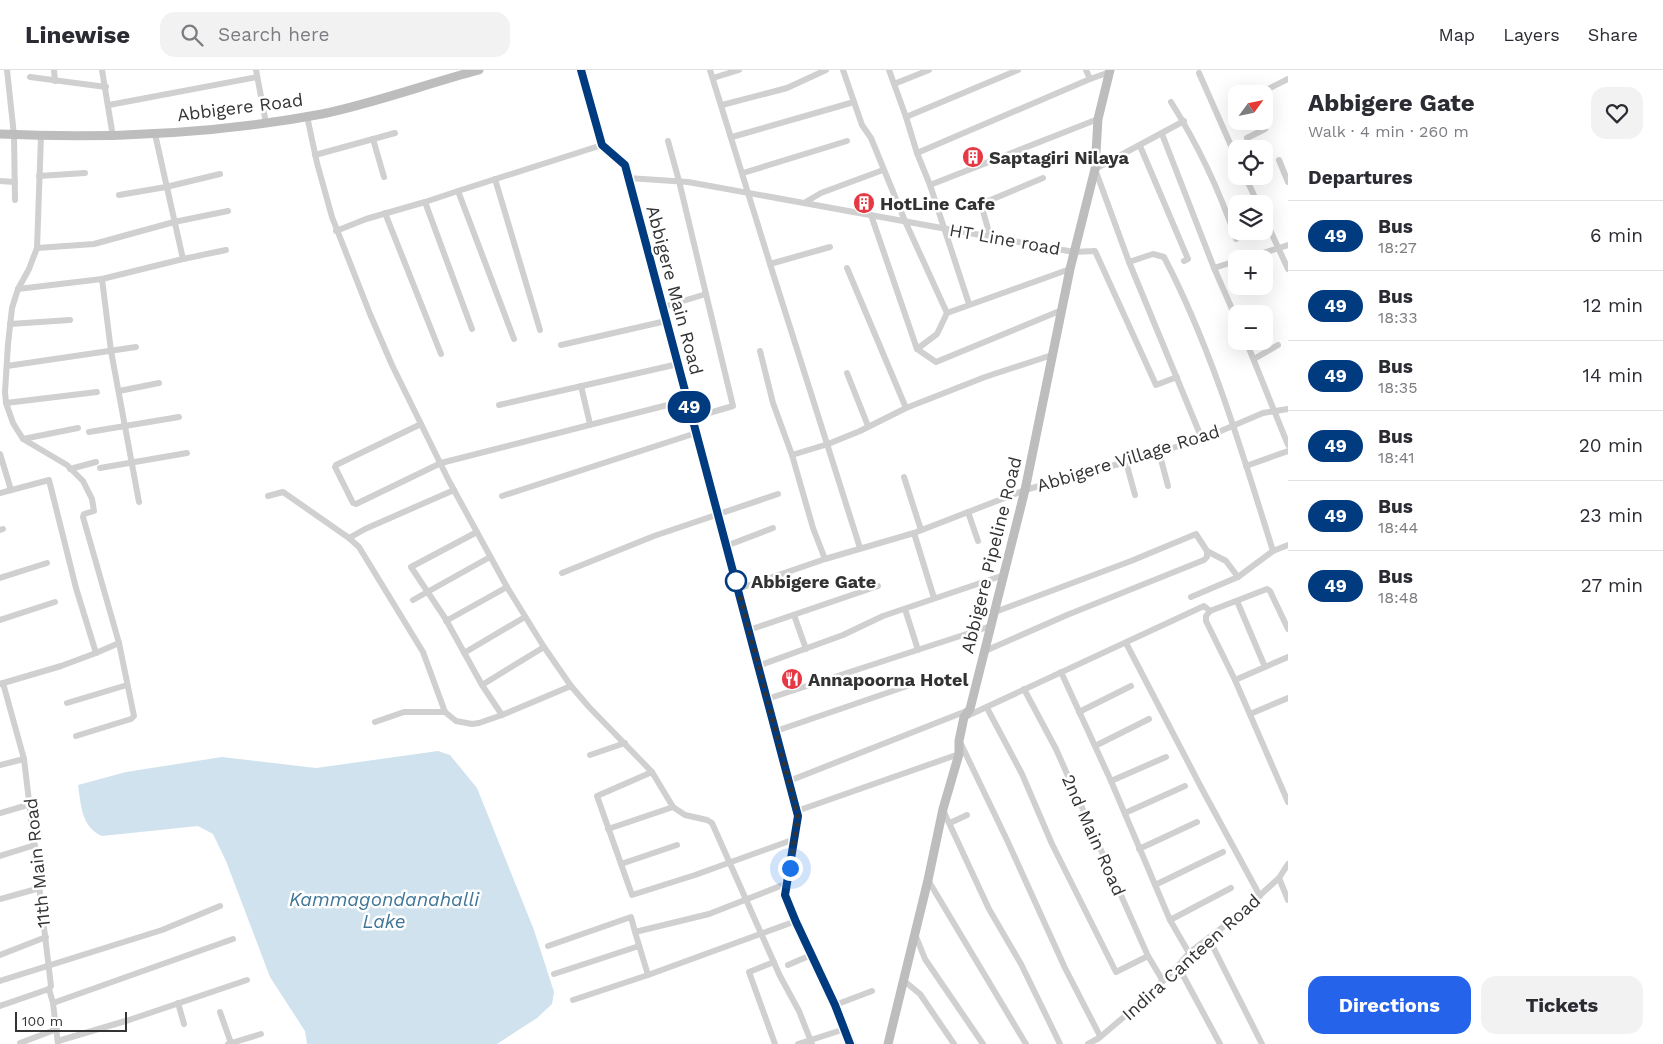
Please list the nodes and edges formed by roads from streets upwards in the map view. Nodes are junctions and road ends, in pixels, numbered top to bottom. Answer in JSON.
{"nodes":[{"id":1,"x":7,"y":70,"type":"edge"},
{"id":2,"x":54,"y":70,"type":"edge"},
{"id":3,"x":102,"y":70,"type":"edge"},
{"id":4,"x":479,"y":70,"type":"edge"},
{"id":5,"x":581,"y":70,"type":"edge"},
{"id":6,"x":710,"y":70,"type":"edge"},
{"id":7,"x":739,"y":70,"type":"edge"},
{"id":8,"x":826,"y":70,"type":"edge"},
{"id":9,"x":843,"y":70,"type":"edge"},
{"id":10,"x":889,"y":70,"type":"edge"},
{"id":11,"x":929,"y":70,"type":"edge"},
{"id":12,"x":1018,"y":70,"type":"edge"},
{"id":13,"x":1086,"y":70,"type":"edge"},
{"id":14,"x":1206,"y":70,"type":"edge"},
{"id":15,"x":1110,"y":71,"type":"edge"},
{"id":16,"x":1198,"y":72,"type":"edge"},
{"id":17,"x":257,"y":74,"type":"edge"},
{"id":18,"x":30,"y":77,"type":"dead end"},
{"id":19,"x":713,"y":78,"type":"junction"},
{"id":20,"x":1090,"y":79,"type":"junction"},
{"id":21,"x":1288,"y":79,"type":"edge"},
{"id":22,"x":55,"y":81,"type":"junction"},
{"id":23,"x":894,"y":84,"type":"junction"},
{"id":24,"x":1273,"y":86,"type":"edge"},
{"id":25,"x":106,"y":87,"type":"junction"},
{"id":26,"x":854,"y":102,"type":"junction"},
{"id":27,"x":1172,"y":102,"type":"dead end"},
{"id":28,"x":109,"y":105,"type":"junction"},
{"id":29,"x":722,"y":106,"type":"junction"},
{"id":30,"x":307,"y":116,"type":"junction"},
{"id":31,"x":906,"y":116,"type":"junction"},
{"id":32,"x":1098,"y":118,"type":"junction"},
{"id":33,"x":1184,"y":121,"type":"junction"},
{"id":34,"x":266,"y":123,"type":"junction"},
{"id":35,"x":1261,"y":130,"type":"edge"},
{"id":36,"x":395,"y":133,"type":"dead end"},
{"id":37,"x":0,"y":134,"type":"edge"},
{"id":38,"x":154,"y":134,"type":"junction"},
{"id":39,"x":1162,"y":134,"type":"junction"},
{"id":40,"x":14,"y":135,"type":"junction"},
{"id":41,"x":41,"y":136,"type":"junction"},
{"id":42,"x":114,"y":137,"type":"junction"},
{"id":43,"x":732,"y":137,"type":"junction"},
{"id":44,"x":1247,"y":138,"type":"dead end"},
{"id":45,"x":373,"y":139,"type":"junction"},
{"id":46,"x":1228,"y":140,"type":"edge"},
{"id":47,"x":668,"y":141,"type":"dead end"},
{"id":48,"x":847,"y":141,"type":"dead end"},
{"id":49,"x":602,"y":145,"type":"junction"},
{"id":50,"x":1140,"y":146,"type":"junction"},
{"id":51,"x":917,"y":153,"type":"junction"},
{"id":52,"x":315,"y":155,"type":"junction"},
{"id":53,"x":1279,"y":160,"type":"dead end"},
{"id":54,"x":1095,"y":168,"type":"junction"},
{"id":55,"x":883,"y":170,"type":"junction"},
{"id":56,"x":743,"y":172,"type":"junction"},
{"id":57,"x":85,"y":173,"type":"dead end"},
{"id":58,"x":220,"y":174,"type":"dead end"},
{"id":59,"x":39,"y":176,"type":"junction"},
{"id":60,"x":384,"y":177,"type":"dead end"},
{"id":61,"x":628,"y":178,"type":"junction"},
{"id":62,"x":1043,"y":178,"type":"dead end"},
{"id":63,"x":495,"y":179,"type":"junction"},
{"id":64,"x":0,"y":181,"type":"edge"},
{"id":65,"x":679,"y":181,"type":"junction"},
{"id":66,"x":15,"y":182,"type":"junction"},
{"id":67,"x":1288,"y":182,"type":"edge"},
{"id":68,"x":930,"y":185,"type":"junction"},
{"id":69,"x":166,"y":187,"type":"junction"},
{"id":70,"x":458,"y":191,"type":"junction"},
{"id":71,"x":750,"y":193,"type":"junction"},
{"id":72,"x":119,"y":196,"type":"dead end"},
{"id":73,"x":16,"y":200,"type":"dead end"},
{"id":74,"x":425,"y":202,"type":"junction"},
{"id":75,"x":804,"y":203,"type":"junction"},
{"id":76,"x":228,"y":211,"type":"dead end"},
{"id":77,"x":385,"y":214,"type":"junction"},
{"id":78,"x":1228,"y":214,"type":"edge"},
{"id":79,"x":871,"y":215,"type":"junction"},
{"id":80,"x":174,"y":222,"type":"junction"},
{"id":81,"x":905,"y":222,"type":"junction"},
{"id":82,"x":944,"y":228,"type":"junction"},
{"id":83,"x":336,"y":231,"type":"junction"},
{"id":84,"x":990,"y":236,"type":"junction"},
{"id":85,"x":1273,"y":237,"type":"edge"},
{"id":86,"x":1288,"y":245,"type":"edge"},
{"id":87,"x":830,"y":247,"type":"dead end"},
{"id":88,"x":37,"y":248,"type":"junction"},
{"id":89,"x":1278,"y":248,"type":"junction"},
{"id":90,"x":226,"y":250,"type":"dead end"},
{"id":91,"x":1272,"y":250,"type":"edge"},
{"id":92,"x":1074,"y":252,"type":"junction"},
{"id":93,"x":183,"y":260,"type":"junction"},
{"id":94,"x":1184,"y":261,"type":"dead end"},
{"id":95,"x":1129,"y":262,"type":"junction"},
{"id":96,"x":770,"y":264,"type":"junction"},
{"id":97,"x":1228,"y":264,"type":"edge"},
{"id":98,"x":847,"y":268,"type":"dead end"},
{"id":99,"x":1214,"y":268,"type":"junction"},
{"id":100,"x":1070,"y":269,"type":"junction"},
{"id":101,"x":1288,"y":269,"type":"edge"},
{"id":102,"x":102,"y":279,"type":"junction"},
{"id":103,"x":18,"y":289,"type":"junction"},
{"id":104,"x":706,"y":294,"type":"junction"},
{"id":105,"x":969,"y":304,"type":"junction"},
{"id":106,"x":1230,"y":305,"type":"edge"},
{"id":107,"x":663,"y":308,"type":"junction"},
{"id":108,"x":1062,"y":310,"type":"junction"},
{"id":109,"x":947,"y":313,"type":"junction"},
{"id":110,"x":70,"y":320,"type":"dead end"},
{"id":111,"x":666,"y":321,"type":"junction"},
{"id":112,"x":10,"y":324,"type":"junction"},
{"id":113,"x":472,"y":329,"type":"dead end"},
{"id":114,"x":540,"y":330,"type":"dead end"},
{"id":115,"x":514,"y":339,"type":"dead end"},
{"id":116,"x":561,"y":345,"type":"dead end"},
{"id":117,"x":1278,"y":345,"type":"dead end"},
{"id":118,"x":136,"y":347,"type":"dead end"},
{"id":119,"x":917,"y":348,"type":"junction"},
{"id":120,"x":1250,"y":350,"type":"edge"},
{"id":121,"x":111,"y":351,"type":"junction"},
{"id":122,"x":760,"y":351,"type":"dead end"},
{"id":123,"x":441,"y":354,"type":"dead end"},
{"id":124,"x":1052,"y":355,"type":"junction"},
{"id":125,"x":1254,"y":359,"type":"junction"},
{"id":126,"x":678,"y":364,"type":"junction"},
{"id":127,"x":7,"y":366,"type":"junction"},
{"id":128,"x":847,"y":374,"type":"dead end"},
{"id":129,"x":1177,"y":377,"type":"junction"},
{"id":130,"x":159,"y":383,"type":"dead end"},
{"id":131,"x":581,"y":386,"type":"junction"},
{"id":132,"x":119,"y":391,"type":"junction"},
{"id":133,"x":97,"y":392,"type":"dead end"},
{"id":134,"x":688,"y":400,"type":"junction"},
{"id":135,"x":6,"y":403,"type":"junction"},
{"id":136,"x":498,"y":405,"type":"dead end"},
{"id":137,"x":906,"y":408,"type":"junction"},
{"id":138,"x":1288,"y":409,"type":"edge"},
{"id":139,"x":1275,"y":411,"type":"junction"},
{"id":140,"x":179,"y":417,"type":"dead end"},
{"id":141,"x":692,"y":418,"type":"junction"},
{"id":142,"x":421,"y":424,"type":"junction"},
{"id":143,"x":590,"y":424,"type":"junction"},
{"id":144,"x":1232,"y":425,"type":"junction"},
{"id":145,"x":125,"y":426,"type":"junction"},
{"id":146,"x":868,"y":426,"type":"junction"},
{"id":147,"x":78,"y":428,"type":"dead end"},
{"id":148,"x":89,"y":432,"type":"dead end"},
{"id":149,"x":696,"y":434,"type":"junction"},
{"id":150,"x":23,"y":439,"type":"junction"},
{"id":151,"x":1202,"y":439,"type":"junction"},
{"id":152,"x":828,"y":444,"type":"junction"},
{"id":153,"x":1288,"y":445,"type":"edge"},
{"id":154,"x":1288,"y":451,"type":"edge"},
{"id":155,"x":1160,"y":452,"type":"junction"},
{"id":156,"x":0,"y":454,"type":"edge"},
{"id":157,"x":187,"y":454,"type":"dead end"},
{"id":158,"x":792,"y":455,"type":"junction"},
{"id":159,"x":1126,"y":462,"type":"junction"},
{"id":160,"x":132,"y":463,"type":"junction"},
{"id":161,"x":441,"y":463,"type":"junction"},
{"id":162,"x":1246,"y":466,"type":"junction"},
{"id":163,"x":70,"y":469,"type":"junction"},
{"id":164,"x":904,"y":477,"type":"dead end"},
{"id":165,"x":1168,"y":486,"type":"dead end"},
{"id":166,"x":11,"y":490,"type":"junction"},
{"id":167,"x":454,"y":490,"type":"junction"},
{"id":168,"x":1025,"y":490,"type":"junction"},
{"id":169,"x":0,"y":494,"type":"edge"},
{"id":170,"x":778,"y":494,"type":"dead end"},
{"id":171,"x":1135,"y":495,"type":"dead end"},
{"id":172,"x":268,"y":496,"type":"dead end"},
{"id":173,"x":502,"y":496,"type":"dead end"},
{"id":174,"x":139,"y":502,"type":"dead end"},
{"id":175,"x":968,"y":512,"type":"junction"},
{"id":176,"x":718,"y":514,"type":"junction"},
{"id":177,"x":773,"y":528,"type":"dead end"},
{"id":178,"x":477,"y":532,"type":"junction"},
{"id":179,"x":918,"y":532,"type":"junction"},
{"id":180,"x":349,"y":538,"type":"junction"},
{"id":181,"x":978,"y":541,"type":"dead end"},
{"id":182,"x":1288,"y":545,"type":"edge"},
{"id":183,"x":726,"y":546,"type":"junction"},
{"id":184,"x":860,"y":548,"type":"junction"},
{"id":185,"x":1208,"y":551,"type":"junction"},
{"id":186,"x":1273,"y":551,"type":"junction"},
{"id":187,"x":490,"y":557,"type":"junction"},
{"id":188,"x":825,"y":559,"type":"junction"},
{"id":189,"x":47,"y":563,"type":"dead end"},
{"id":190,"x":562,"y":572,"type":"dead end"},
{"id":191,"x":1004,"y":575,"type":"junction"},
{"id":192,"x":1238,"y":577,"type":"junction"},
{"id":193,"x":0,"y":578,"type":"edge"},
{"id":194,"x":878,"y":586,"type":"dead end"},
{"id":195,"x":507,"y":587,"type":"junction"},
{"id":196,"x":738,"y":589,"type":"junction"},
{"id":197,"x":428,"y":592,"type":"junction"},
{"id":198,"x":1191,"y":596,"type":"dead end"},
{"id":199,"x":934,"y":598,"type":"junction"},
{"id":200,"x":413,"y":600,"type":"dead end"},
{"id":201,"x":1237,"y":600,"type":"junction"},
{"id":202,"x":55,"y":602,"type":"dead end"},
{"id":203,"x":904,"y":609,"type":"junction"},
{"id":204,"x":1210,"y":611,"type":"junction"},
{"id":205,"x":994,"y":612,"type":"junction"},
{"id":206,"x":794,"y":615,"type":"junction"},
{"id":207,"x":525,"y":617,"type":"junction"},
{"id":208,"x":0,"y":620,"type":"edge"},
{"id":209,"x":446,"y":621,"type":"junction"},
{"id":210,"x":991,"y":626,"type":"junction"},
{"id":211,"x":1288,"y":629,"type":"edge"},
{"id":212,"x":749,"y":630,"type":"junction"},
{"id":213,"x":119,"y":643,"type":"junction"},
{"id":214,"x":1126,"y":643,"type":"junction"},
{"id":215,"x":544,"y":647,"type":"junction"},
{"id":216,"x":806,"y":648,"type":"junction"},
{"id":217,"x":918,"y":650,"type":"junction"},
{"id":218,"x":985,"y":651,"type":"junction"},
{"id":219,"x":96,"y":652,"type":"junction"},
{"id":220,"x":464,"y":653,"type":"junction"},
{"id":221,"x":1288,"y":657,"type":"edge"},
{"id":222,"x":758,"y":666,"type":"junction"},
{"id":223,"x":1265,"y":667,"type":"junction"},
{"id":224,"x":1061,"y":672,"type":"junction"},
{"id":225,"x":1235,"y":680,"type":"junction"},
{"id":226,"x":1,"y":684,"type":"edge"},
{"id":227,"x":913,"y":684,"type":"dead end"},
{"id":228,"x":127,"y":685,"type":"junction"},
{"id":229,"x":482,"y":685,"type":"junction"},
{"id":230,"x":571,"y":686,"type":"junction"},
{"id":231,"x":1132,"y":686,"type":"dead end"},
{"id":232,"x":1024,"y":689,"type":"junction"},
{"id":233,"x":1288,"y":698,"type":"edge"},
{"id":234,"x":767,"y":699,"type":"junction"},
{"id":235,"x":67,"y":703,"type":"dead end"},
{"id":236,"x":987,"y":708,"type":"junction"},
{"id":237,"x":970,"y":709,"type":"junction"},
{"id":238,"x":445,"y":712,"type":"junction"},
{"id":239,"x":1079,"y":712,"type":"junction"},
{"id":240,"x":1250,"y":714,"type":"junction"},
{"id":241,"x":502,"y":715,"type":"junction"},
{"id":242,"x":964,"y":717,"type":"junction"},
{"id":243,"x":1149,"y":719,"type":"dead end"},
{"id":244,"x":375,"y":722,"type":"dead end"},
{"id":245,"x":776,"y":731,"type":"junction"},
{"id":246,"x":76,"y":736,"type":"dead end"},
{"id":247,"x":959,"y":741,"type":"junction"},
{"id":248,"x":625,"y":743,"type":"junction"},
{"id":249,"x":1096,"y":746,"type":"junction"},
{"id":250,"x":959,"y":754,"type":"junction"},
{"id":251,"x":590,"y":755,"type":"dead end"},
{"id":252,"x":1166,"y":757,"type":"dead end"},
{"id":253,"x":24,"y":759,"type":"junction"},
{"id":254,"x":0,"y":765,"type":"edge"},
{"id":255,"x":652,"y":772,"type":"junction"},
{"id":256,"x":789,"y":781,"type":"junction"},
{"id":257,"x":1111,"y":781,"type":"junction"},
{"id":258,"x":1185,"y":786,"type":"dead end"},
{"id":259,"x":1288,"y":802,"type":"edge"},
{"id":260,"x":31,"y":804,"type":"junction"},
{"id":261,"x":673,"y":807,"type":"junction"},
{"id":262,"x":943,"y":808,"type":"junction"},
{"id":263,"x":797,"y":811,"type":"junction"},
{"id":264,"x":0,"y":813,"type":"edge"},
{"id":265,"x":1125,"y":813,"type":"junction"},
{"id":266,"x":967,"y":815,"type":"dead end"},
{"id":267,"x":1197,"y":822,"type":"dead end"},
{"id":268,"x":950,"y":823,"type":"junction"},
{"id":269,"x":608,"y":829,"type":"junction"},
{"id":270,"x":795,"y":839,"type":"junction"},
{"id":271,"x":35,"y":845,"type":"junction"},
{"id":272,"x":676,"y":845,"type":"dead end"},
{"id":273,"x":1139,"y":849,"type":"junction"},
{"id":274,"x":1223,"y":852,"type":"dead end"},
{"id":275,"x":0,"y":856,"type":"edge"},
{"id":276,"x":729,"y":862,"type":"junction"},
{"id":277,"x":621,"y":864,"type":"junction"},
{"id":278,"x":1288,"y":864,"type":"edge"},
{"id":279,"x":1279,"y":878,"type":"junction"},
{"id":280,"x":928,"y":880,"type":"junction"},
{"id":281,"x":788,"y":883,"type":"junction"},
{"id":282,"x":1155,"y":884,"type":"junction"},
{"id":283,"x":40,"y":888,"type":"junction"},
{"id":284,"x":1231,"y":888,"type":"dead end"},
{"id":285,"x":1260,"y":896,"type":"junction"},
{"id":286,"x":0,"y":899,"type":"edge"},
{"id":287,"x":746,"y":899,"type":"junction"},
{"id":288,"x":1288,"y":900,"type":"edge"},
{"id":289,"x":220,"y":906,"type":"dead end"},
{"id":290,"x":1170,"y":920,"type":"junction"},
{"id":291,"x":796,"y":922,"type":"junction"},
{"id":292,"x":635,"y":932,"type":"junction"},
{"id":293,"x":914,"y":933,"type":"junction"},
{"id":294,"x":762,"y":934,"type":"junction"},
{"id":295,"x":46,"y":937,"type":"junction"},
{"id":296,"x":233,"y":938,"type":"dead end"},
{"id":297,"x":1209,"y":939,"type":"junction"},
{"id":298,"x":548,"y":946,"type":"dead end"},
{"id":299,"x":639,"y":946,"type":"junction"},
{"id":300,"x":1189,"y":953,"type":"junction"},
{"id":301,"x":0,"y":955,"type":"edge"},
{"id":302,"x":811,"y":955,"type":"junction"},
{"id":303,"x":1148,"y":956,"type":"junction"},
{"id":304,"x":774,"y":962,"type":"junction"},
{"id":305,"x":788,"y":964,"type":"dead end"},
{"id":306,"x":1178,"y":966,"type":"junction"},
{"id":307,"x":49,"y":967,"type":"junction"},
{"id":308,"x":554,"y":974,"type":"dead end"},
{"id":309,"x":648,"y":975,"type":"junction"},
{"id":310,"x":247,"y":980,"type":"dead end"},
{"id":311,"x":903,"y":980,"type":"junction"},
{"id":312,"x":0,"y":981,"type":"edge"},
{"id":313,"x":1163,"y":981,"type":"junction"},
{"id":314,"x":49,"y":990,"type":"junction"},
{"id":315,"x":872,"y":991,"type":"dead end"},
{"id":316,"x":573,"y":1000,"type":"dead end"},
{"id":317,"x":53,"y":1002,"type":"junction"},
{"id":318,"x":178,"y":1003,"type":"junction"},
{"id":319,"x":835,"y":1005,"type":"junction"},
{"id":320,"x":0,"y":1006,"type":"edge"},
{"id":321,"x":220,"y":1012,"type":"dead end"},
{"id":322,"x":184,"y":1024,"type":"dead end"},
{"id":323,"x":845,"y":1029,"type":"junction"},
{"id":324,"x":57,"y":1030,"type":"junction"},
{"id":325,"x":261,"y":1034,"type":"dead end"},
{"id":326,"x":1100,"y":1036,"type":"junction"},
{"id":327,"x":811,"y":1042,"type":"edge"},
{"id":328,"x":58,"y":1043,"type":"edge"},
{"id":329,"x":20,"y":1044,"type":"edge"},
{"id":330,"x":230,"y":1044,"type":"edge"},
{"id":331,"x":775,"y":1044,"type":"edge"},
{"id":332,"x":798,"y":1044,"type":"edge"},
{"id":333,"x":850,"y":1044,"type":"edge"},
{"id":334,"x":888,"y":1044,"type":"edge"},
{"id":335,"x":954,"y":1044,"type":"edge"},
{"id":336,"x":983,"y":1044,"type":"edge"},
{"id":337,"x":1026,"y":1044,"type":"edge"},
{"id":338,"x":1060,"y":1044,"type":"edge"},
{"id":339,"x":1088,"y":1044,"type":"edge"},
{"id":340,"x":1220,"y":1044,"type":"edge"},
{"id":341,"x":1262,"y":1044,"type":"edge"}],
"edges":[{"from":1,"to":40,"type":"street"},
{"from":2,"to":22,"type":"street"},
{"from":3,"to":25,"type":"street"},
{"from":4,"to":30,"type":"street","name":"Abbigere Road"},
{"from":5,"to":49,"type":"street"},
{"from":6,"to":19,"type":"street"},
{"from":7,"to":19,"type":"street"},
{"from":8,"to":29,"type":"street"},
{"from":9,"to":26,"type":"street"},
{"from":10,"to":23,"type":"street"},
{"from":11,"to":23,"type":"street"},
{"from":12,"to":31,"type":"street"},
{"from":13,"to":20,"type":"street"},
{"from":14,"to":16,"type":"street"},
{"from":15,"to":20,"type":"street"},
{"from":15,"to":32,"type":"street","name":"Abbigere Pipeline Road"},
{"from":16,"to":46,"type":"street"},
{"from":17,"to":28,"type":"street"},
{"from":17,"to":34,"type":"street"},
{"from":18,"to":22,"type":"street"},
{"from":19,"to":29,"type":"street"},
{"from":20,"to":51,"type":"street"},
{"from":21,"to":24,"type":"street"},
{"from":22,"to":25,"type":"street"},
{"from":23,"to":31,"type":"street"},
{"from":25,"to":28,"type":"street"},
{"from":26,"to":43,"type":"street"},
{"from":26,"to":55,"type":"street"},
{"from":27,"to":33,"type":"street"},
{"from":28,"to":42,"type":"street"},
{"from":29,"to":43,"type":"street"},
{"from":30,"to":34,"type":"street","name":"Abbigere Road"},
{"from":30,"to":52,"type":"street"},
{"from":31,"to":51,"type":"street"},
{"from":32,"to":54,"type":"street","name":"Abbigere Pipeline Road"},
{"from":32,"to":68,"type":"street"},
{"from":33,"to":39,"type":"street"},
{"from":33,"to":78,"type":"street"},
{"from":34,"to":38,"type":"street","name":"Abbigere Road"},
{"from":35,"to":44,"type":"street"},
{"from":36,"to":45,"type":"street"},
{"from":37,"to":40,"type":"street","name":"Abbigere Road"},
{"from":38,"to":42,"type":"street","name":"Abbigere Road"},
{"from":38,"to":69,"type":"street"},
{"from":39,"to":50,"type":"street"},
{"from":39,"to":99,"type":"street"},
{"from":40,"to":41,"type":"street","name":"Abbigere Road"},
{"from":40,"to":66,"type":"street"},
{"from":41,"to":42,"type":"street","name":"Abbigere Road"},
{"from":41,"to":59,"type":"street"},
{"from":43,"to":56,"type":"street"},
{"from":45,"to":52,"type":"street"},
{"from":45,"to":60,"type":"street"},
{"from":47,"to":65,"type":"street"},
{"from":48,"to":56,"type":"street"},
{"from":49,"to":61,"type":"street","name":"Abbigere Main Road"},
{"from":49,"to":63,"type":"street"},
{"from":50,"to":54,"type":"street"},
{"from":50,"to":94,"type":"street"},
{"from":51,"to":68,"type":"street"},
{"from":52,"to":83,"type":"street"},
{"from":53,"to":67,"type":"street"},
{"from":54,"to":92,"type":"street","name":"Abbigere Pipeline Road"},
{"from":54,"to":95,"type":"street"},
{"from":55,"to":75,"type":"street"},
{"from":55,"to":81,"type":"street"},
{"from":56,"to":71,"type":"street"},
{"from":57,"to":59,"type":"street"},
{"from":58,"to":69,"type":"street"},
{"from":59,"to":88,"type":"street"},
{"from":61,"to":65,"type":"street","name":"HT Line road"},
{"from":61,"to":107,"type":"street","name":"Abbigere Main Road"},
{"from":62,"to":84,"type":"street"},
{"from":63,"to":70,"type":"street"},
{"from":63,"to":114,"type":"street"},
{"from":64,"to":66,"type":"street"},
{"from":65,"to":71,"type":"street","name":"HT Line road"},
{"from":65,"to":104,"type":"street"},
{"from":66,"to":73,"type":"street"},
{"from":68,"to":82,"type":"street"},
{"from":69,"to":72,"type":"street"},
{"from":69,"to":80,"type":"street"},
{"from":70,"to":74,"type":"street"},
{"from":70,"to":115,"type":"street"},
{"from":71,"to":75,"type":"street","name":"HT Line road"},
{"from":71,"to":96,"type":"street"},
{"from":74,"to":77,"type":"street"},
{"from":74,"to":113,"type":"street"},
{"from":75,"to":79,"type":"street","name":"HT Line road"},
{"from":76,"to":80,"type":"street"},
{"from":77,"to":83,"type":"street"},
{"from":77,"to":123,"type":"street"},
{"from":79,"to":81,"type":"street","name":"HT Line road"},
{"from":79,"to":119,"type":"street"},
{"from":80,"to":88,"type":"street"},
{"from":80,"to":93,"type":"street"},
{"from":81,"to":82,"type":"street","name":"HT Line road"},
{"from":81,"to":109,"type":"street"},
{"from":82,"to":84,"type":"street","name":"HT Line road"},
{"from":82,"to":105,"type":"street"},
{"from":83,"to":142,"type":"street"},
{"from":84,"to":92,"type":"street","name":"HT Line road"},
{"from":85,"to":89,"type":"street"},
{"from":86,"to":89,"type":"street"},
{"from":87,"to":96,"type":"street"},
{"from":88,"to":103,"type":"street"},
{"from":89,"to":91,"type":"street"},
{"from":89,"to":101,"type":"street"},
{"from":90,"to":93,"type":"street"},
{"from":92,"to":100,"type":"street","name":"Abbigere Pipeline Road"},
{"from":92,"to":129,"type":"street","name":"HT Line road"},
{"from":93,"to":102,"type":"street"},
{"from":95,"to":129,"type":"street"},
{"from":95,"to":144,"type":"street"},
{"from":96,"to":152,"type":"street"},
{"from":97,"to":99,"type":"street"},
{"from":98,"to":137,"type":"street"},
{"from":99,"to":106,"type":"street"},
{"from":100,"to":105,"type":"street"},
{"from":100,"to":108,"type":"street","name":"Abbigere Pipeline Road"},
{"from":102,"to":103,"type":"street"},
{"from":102,"to":121,"type":"street"},
{"from":103,"to":112,"type":"street"},
{"from":104,"to":107,"type":"street"},
{"from":104,"to":141,"type":"street"},
{"from":105,"to":109,"type":"street"},
{"from":107,"to":111,"type":"street","name":"Abbigere Main Road"},
{"from":108,"to":119,"type":"street"},
{"from":108,"to":124,"type":"street","name":"Abbigere Pipeline Road"},
{"from":109,"to":119,"type":"street"},
{"from":110,"to":112,"type":"street"},
{"from":111,"to":116,"type":"street"},
{"from":111,"to":126,"type":"street","name":"Abbigere Main Road"},
{"from":112,"to":127,"type":"street"},
{"from":117,"to":125,"type":"street"},
{"from":118,"to":121,"type":"street"},
{"from":120,"to":125,"type":"street"},
{"from":121,"to":127,"type":"street"},
{"from":121,"to":132,"type":"street"},
{"from":122,"to":158,"type":"street"},
{"from":124,"to":137,"type":"street"},
{"from":124,"to":168,"type":"street","name":"Abbigere Pipeline Road"},
{"from":125,"to":139,"type":"street"},
{"from":126,"to":131,"type":"street"},
{"from":126,"to":134,"type":"street","name":"Abbigere Main Road"},
{"from":127,"to":135,"type":"street"},
{"from":128,"to":146,"type":"street"},
{"from":129,"to":151,"type":"street"},
{"from":130,"to":132,"type":"street"},
{"from":131,"to":136,"type":"street"},
{"from":131,"to":143,"type":"street"},
{"from":132,"to":145,"type":"street"},
{"from":133,"to":135,"type":"street"},
{"from":134,"to":141,"type":"street","name":"Abbigere Main Road"},
{"from":134,"to":143,"type":"street"},
{"from":135,"to":150,"type":"street"},
{"from":137,"to":146,"type":"street"},
{"from":138,"to":139,"type":"street","name":"Abbigere Village Road"},
{"from":139,"to":144,"type":"street","name":"Abbigere Village Road"},
{"from":139,"to":153,"type":"street"},
{"from":140,"to":145,"type":"street"},
{"from":141,"to":149,"type":"street","name":"Abbigere Main Road"},
{"from":142,"to":161,"type":"street"},
{"from":142,"to":161,"type":"street"},
{"from":143,"to":161,"type":"street"},
{"from":144,"to":151,"type":"street","name":"Abbigere Village Road"},
{"from":144,"to":162,"type":"street"},
{"from":145,"to":148,"type":"street"},
{"from":145,"to":160,"type":"street"},
{"from":146,"to":152,"type":"street"},
{"from":147,"to":150,"type":"street"},
{"from":149,"to":173,"type":"street"},
{"from":149,"to":176,"type":"street","name":"Abbigere Main Road"},
{"from":150,"to":163,"type":"street"},
{"from":151,"to":155,"type":"street","name":"Abbigere Village Road"},
{"from":152,"to":158,"type":"street"},
{"from":152,"to":184,"type":"street"},
{"from":154,"to":162,"type":"street"},
{"from":155,"to":159,"type":"street","name":"Abbigere Village Road"},
{"from":155,"to":165,"type":"street"},
{"from":156,"to":166,"type":"street"},
{"from":157,"to":160,"type":"street"},
{"from":158,"to":188,"type":"street"},
{"from":159,"to":168,"type":"street","name":"Abbigere Village Road"},
{"from":159,"to":171,"type":"street"},
{"from":160,"to":163,"type":"street"},
{"from":160,"to":174,"type":"street"},
{"from":161,"to":167,"type":"street"},
{"from":162,"to":186,"type":"street"},
{"from":163,"to":213,"type":"street"},
{"from":164,"to":179,"type":"street"},
{"from":166,"to":169,"type":"street"},
{"from":166,"to":219,"type":"street"},
{"from":167,"to":178,"type":"street"},
{"from":167,"to":180,"type":"street"},
{"from":168,"to":175,"type":"street","name":"Abbigere Village Road"},
{"from":168,"to":191,"type":"street","name":"Abbigere Pipeline Road"},
{"from":170,"to":176,"type":"street"},
{"from":172,"to":180,"type":"street"},
{"from":175,"to":179,"type":"street","name":"Abbigere Village Road"},
{"from":175,"to":181,"type":"street"},
{"from":176,"to":183,"type":"street","name":"Abbigere Main Road"},
{"from":176,"to":190,"type":"street"},
{"from":177,"to":183,"type":"street"},
{"from":178,"to":187,"type":"street"},
{"from":178,"to":197,"type":"street"},
{"from":179,"to":184,"type":"street","name":"Abbigere Village Road"},
{"from":179,"to":199,"type":"street"},
{"from":180,"to":238,"type":"street"},
{"from":182,"to":186,"type":"street"},
{"from":183,"to":196,"type":"street","name":"Abbigere Main Road"},
{"from":184,"to":188,"type":"street","name":"Abbigere Village Road"},
{"from":185,"to":192,"type":"street"},
{"from":185,"to":205,"type":"street"},
{"from":185,"to":218,"type":"street"},
{"from":186,"to":192,"type":"street"},
{"from":187,"to":195,"type":"street"},
{"from":187,"to":197,"type":"street"},
{"from":188,"to":196,"type":"street","name":"Abbigere Village Road"},
{"from":189,"to":193,"type":"street"},
{"from":191,"to":199,"type":"street"},
{"from":191,"to":205,"type":"street","name":"Abbigere Pipeline Road"},
{"from":192,"to":198,"type":"street"},
{"from":194,"to":206,"type":"street"},
{"from":195,"to":207,"type":"street"},
{"from":195,"to":209,"type":"street"},
{"from":196,"to":212,"type":"street","name":"Abbigere Main Road"},
{"from":197,"to":200,"type":"street"},
{"from":197,"to":209,"type":"street"},
{"from":199,"to":203,"type":"street"},
{"from":201,"to":204,"type":"street"},
{"from":201,"to":211,"type":"street"},
{"from":201,"to":223,"type":"street"},
{"from":202,"to":208,"type":"street"},
{"from":203,"to":216,"type":"street"},
{"from":203,"to":217,"type":"street"},
{"from":204,"to":214,"type":"street"},
{"from":204,"to":225,"type":"street"},
{"from":205,"to":210,"type":"street","name":"Abbigere Pipeline Road"},
{"from":206,"to":212,"type":"street"},
{"from":206,"to":216,"type":"street"},
{"from":207,"to":215,"type":"street"},
{"from":207,"to":220,"type":"street"},
{"from":209,"to":220,"type":"street"},
{"from":210,"to":217,"type":"street"},
{"from":210,"to":218,"type":"street","name":"Abbigere Pipeline Road"},
{"from":212,"to":222,"type":"street","name":"Abbigere Main Road"},
{"from":213,"to":219,"type":"street"},
{"from":213,"to":228,"type":"street"},
{"from":214,"to":224,"type":"street"},
{"from":214,"to":285,"type":"street"},
{"from":215,"to":229,"type":"street"},
{"from":215,"to":230,"type":"street"},
{"from":216,"to":222,"type":"street"},
{"from":217,"to":234,"type":"street"},
{"from":218,"to":237,"type":"street","name":"Abbigere Pipeline Road"},
{"from":219,"to":226,"type":"street"},
{"from":220,"to":229,"type":"street"},
{"from":221,"to":223,"type":"street"},
{"from":222,"to":234,"type":"street","name":"Abbigere Main Road"},
{"from":223,"to":225,"type":"street"},
{"from":224,"to":232,"type":"street"},
{"from":224,"to":239,"type":"street"},
{"from":225,"to":240,"type":"street"},
{"from":226,"to":253,"type":"street","name":"11th Main Road"},
{"from":227,"to":245,"type":"street"},
{"from":228,"to":235,"type":"street"},
{"from":228,"to":246,"type":"street"},
{"from":229,"to":241,"type":"street"},
{"from":230,"to":241,"type":"street"},
{"from":230,"to":248,"type":"street"},
{"from":231,"to":239,"type":"street"},
{"from":232,"to":236,"type":"street"},
{"from":232,"to":303,"type":"street","name":"2nd Main Road"},
{"from":233,"to":240,"type":"street"},
{"from":234,"to":245,"type":"street","name":"Abbigere Main Road"},
{"from":236,"to":242,"type":"street"},
{"from":236,"to":303,"type":"street"},
{"from":237,"to":242,"type":"street","name":"Abbigere Pipeline Road"},
{"from":237,"to":256,"type":"street"},
{"from":238,"to":241,"type":"street"},
{"from":238,"to":244,"type":"street"},
{"from":239,"to":249,"type":"street"},
{"from":240,"to":259,"type":"street"},
{"from":242,"to":247,"type":"street","name":"Abbigere Pipeline Road"},
{"from":243,"to":249,"type":"street"},
{"from":245,"to":256,"type":"street","name":"Abbigere Main Road"},
{"from":247,"to":250,"type":"street","name":"Abbigere Pipeline Road"},
{"from":247,"to":326,"type":"street"},
{"from":248,"to":251,"type":"street"},
{"from":248,"to":255,"type":"street"},
{"from":249,"to":257,"type":"street"},
{"from":250,"to":262,"type":"street","name":"Abbigere Pipeline Road"},
{"from":250,"to":263,"type":"street"},
{"from":252,"to":257,"type":"street"},
{"from":253,"to":254,"type":"street"},
{"from":253,"to":260,"type":"street","name":"11th Main Road"},
{"from":255,"to":261,"type":"street"},
{"from":255,"to":269,"type":"street"},
{"from":256,"to":263,"type":"street","name":"Abbigere Main Road"},
{"from":257,"to":265,"type":"street"},
{"from":258,"to":265,"type":"street"},
{"from":260,"to":264,"type":"street"},
{"from":260,"to":271,"type":"street","name":"11th Main Road"},
{"from":261,"to":269,"type":"street"},
{"from":261,"to":276,"type":"street"},
{"from":262,"to":268,"type":"street"},
{"from":262,"to":280,"type":"street","name":"Abbigere Pipeline Road"},
{"from":263,"to":270,"type":"street","name":"Abbigere Main Road"},
{"from":265,"to":273,"type":"street"},
{"from":266,"to":268,"type":"street"},
{"from":267,"to":273,"type":"street"},
{"from":268,"to":338,"type":"street"},
{"from":269,"to":277,"type":"street"},
{"from":270,"to":276,"type":"street"},
{"from":270,"to":281,"type":"street","name":"Abbigere Main Road"},
{"from":271,"to":275,"type":"street"},
{"from":271,"to":283,"type":"street","name":"11th Main Road"},
{"from":272,"to":277,"type":"street"},
{"from":273,"to":282,"type":"street"},
{"from":274,"to":282,"type":"street"},
{"from":276,"to":277,"type":"street"},
{"from":276,"to":287,"type":"street"},
{"from":278,"to":279,"type":"street","name":"Indira Canteen Road"},
{"from":279,"to":285,"type":"street","name":"Indira Canteen Road"},
{"from":279,"to":288,"type":"street"},
{"from":280,"to":293,"type":"street","name":"Abbigere Pipeline Road"},
{"from":280,"to":337,"type":"street"},
{"from":281,"to":287,"type":"street"},
{"from":281,"to":291,"type":"street","name":"Abbigere Main Road"},
{"from":282,"to":290,"type":"street"},
{"from":283,"to":286,"type":"street"},
{"from":283,"to":295,"type":"street","name":"11th Main Road"},
{"from":284,"to":290,"type":"street"},
{"from":285,"to":297,"type":"street","name":"Indira Canteen Road"},
{"from":287,"to":292,"type":"street"},
{"from":287,"to":294,"type":"street"},
{"from":289,"to":307,"type":"street"},
{"from":290,"to":300,"type":"street"},
{"from":291,"to":294,"type":"street"},
{"from":291,"to":302,"type":"street","name":"Abbigere Main Road"},
{"from":292,"to":298,"type":"street"},
{"from":292,"to":299,"type":"street"},
{"from":293,"to":311,"type":"street","name":"Abbigere Pipeline Road"},
{"from":293,"to":336,"type":"street"},
{"from":294,"to":304,"type":"street"},
{"from":294,"to":309,"type":"street"},
{"from":295,"to":301,"type":"street"},
{"from":295,"to":307,"type":"street","name":"11th Main Road"},
{"from":296,"to":317,"type":"street"},
{"from":297,"to":300,"type":"street","name":"Indira Canteen Road"},
{"from":297,"to":341,"type":"street"},
{"from":299,"to":308,"type":"street"},
{"from":299,"to":309,"type":"street"},
{"from":300,"to":306,"type":"street","name":"Indira Canteen Road"},
{"from":302,"to":305,"type":"street"},
{"from":302,"to":319,"type":"street","name":"Abbigere Main Road"},
{"from":303,"to":313,"type":"street","name":"2nd Main Road"},
{"from":304,"to":327,"type":"street"},
{"from":304,"to":331,"type":"street"},
{"from":306,"to":313,"type":"street","name":"Indira Canteen Road"},
{"from":306,"to":340,"type":"street"},
{"from":307,"to":312,"type":"street"},
{"from":307,"to":314,"type":"street","name":"11th Main Road"},
{"from":309,"to":316,"type":"street"},
{"from":310,"to":318,"type":"street"},
{"from":311,"to":334,"type":"street","name":"Abbigere Pipeline Road"},
{"from":311,"to":335,"type":"street"},
{"from":313,"to":326,"type":"street","name":"Indira Canteen Road"},
{"from":314,"to":317,"type":"street","name":"11th Main Road"},
{"from":314,"to":320,"type":"street"},
{"from":315,"to":319,"type":"street"},
{"from":317,"to":324,"type":"street","name":"11th Main Road"},
{"from":318,"to":322,"type":"street"},
{"from":318,"to":328,"type":"street"},
{"from":319,"to":323,"type":"street","name":"Abbigere Main Road"},
{"from":321,"to":330,"type":"street"},
{"from":323,"to":327,"type":"street"},
{"from":323,"to":333,"type":"street","name":"Abbigere Main Road"},
{"from":324,"to":328,"type":"street","name":"11th Main Road"},
{"from":324,"to":329,"type":"street"},
{"from":325,"to":330,"type":"street"},
{"from":326,"to":339,"type":"street","name":"Indira Canteen Road"},
{"from":327,"to":332,"type":"street"}]}
